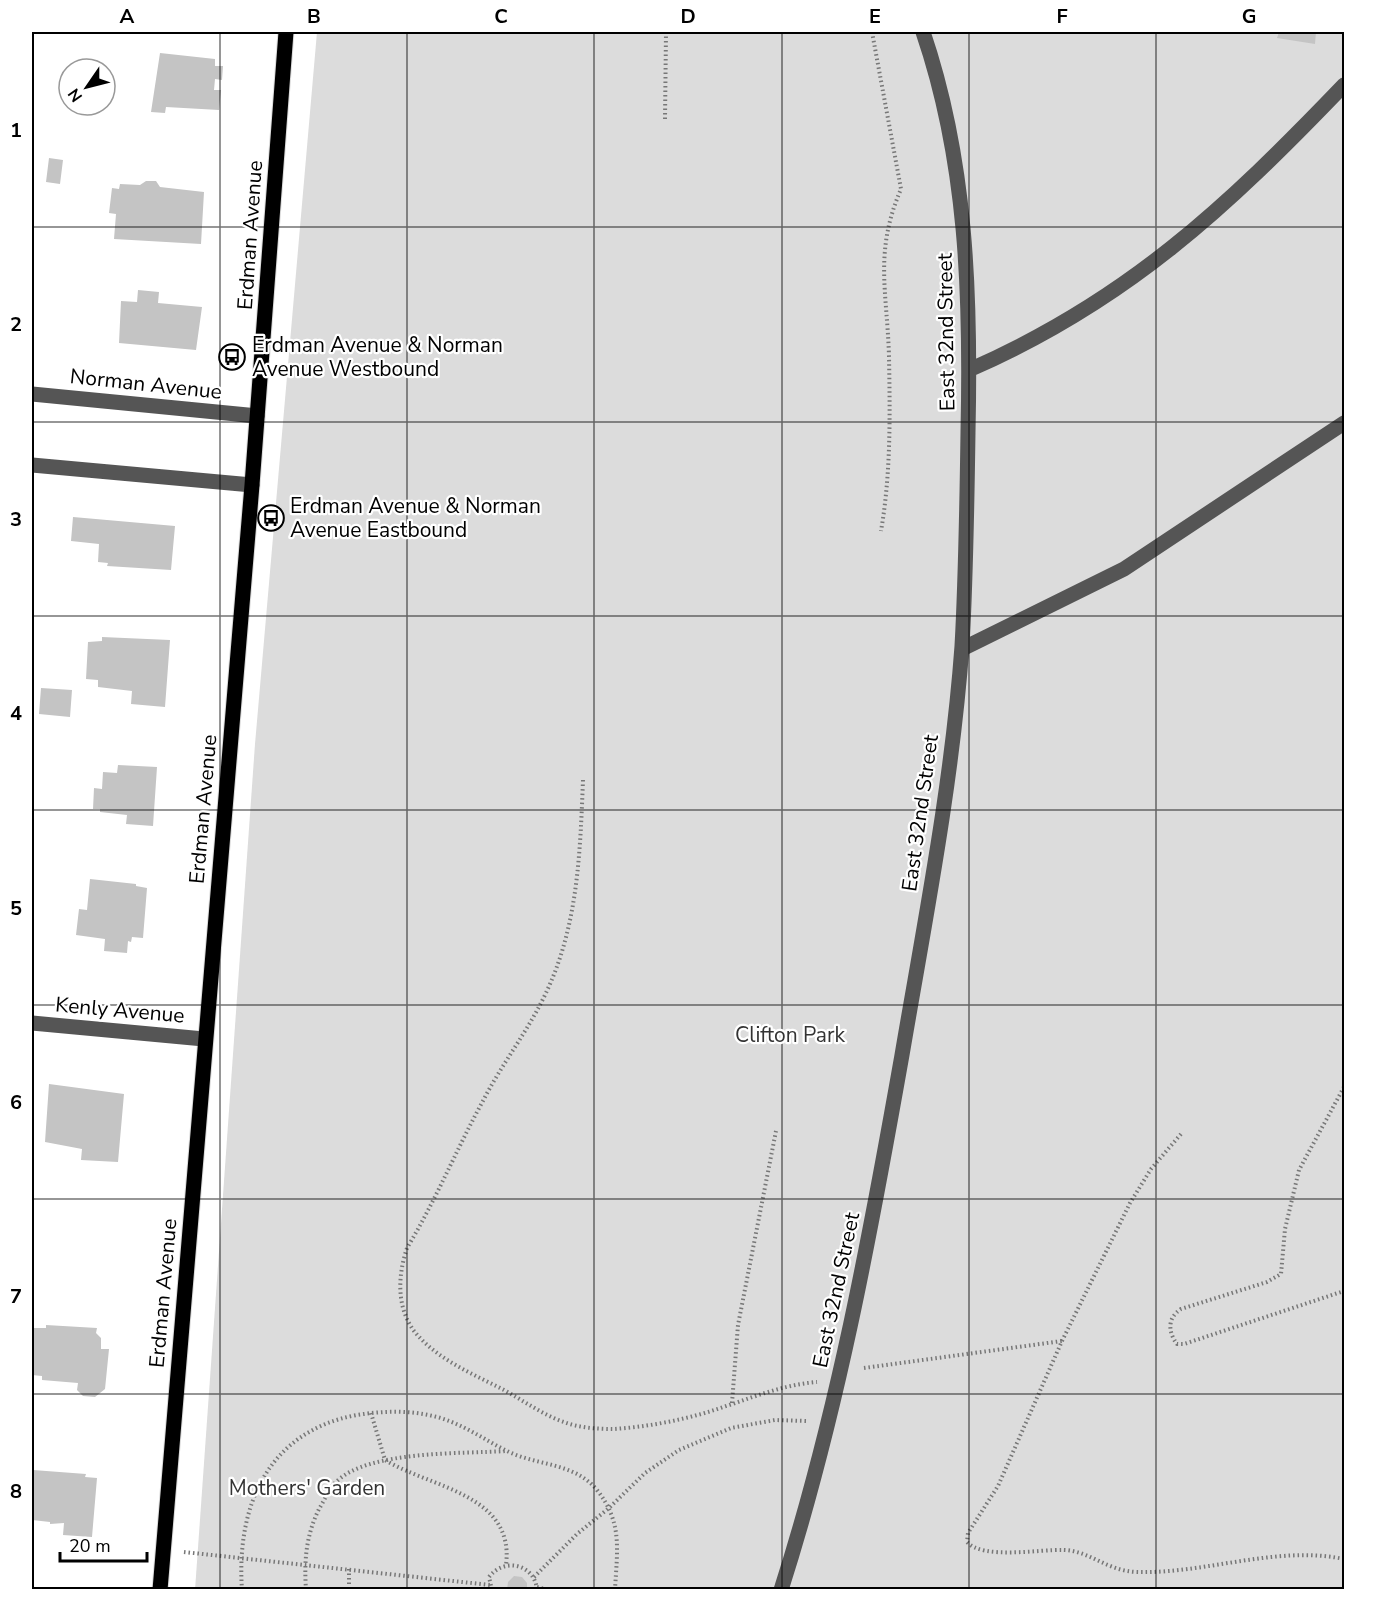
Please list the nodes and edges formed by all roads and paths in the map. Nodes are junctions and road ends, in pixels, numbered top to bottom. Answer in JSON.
{"nodes":[{"id":1,"x":286,"y":32,"type":"edge"},
{"id":2,"x":666,"y":32,"type":"edge"},
{"id":3,"x":872,"y":32,"type":"edge"},
{"id":4,"x":923,"y":32,"type":"edge"},
{"id":5,"x":1344,"y":85,"type":"edge"},
{"id":6,"x":665,"y":118,"type":"dead end"},
{"id":7,"x":969,"y":370,"type":"junction"},
{"id":8,"x":32,"y":394,"type":"edge"},
{"id":9,"x":257,"y":416,"type":"junction"},
{"id":10,"x":1344,"y":423,"type":"edge"},
{"id":11,"x":32,"y":465,"type":"edge"},
{"id":12,"x":252,"y":485,"type":"junction"},
{"id":13,"x":881,"y":531,"type":"dead end"},
{"id":14,"x":962,"y":649,"type":"junction"},
{"id":15,"x":583,"y":780,"type":"dead end"},
{"id":16,"x":32,"y":1023,"type":"edge"},
{"id":17,"x":204,"y":1039,"type":"junction"},
{"id":18,"x":1344,"y":1087,"type":"edge"},
{"id":19,"x":776,"y":1131,"type":"dead end"},
{"id":20,"x":1181,"y":1134,"type":"dead end"},
{"id":21,"x":1344,"y":1291,"type":"edge"},
{"id":22,"x":1062,"y":1341,"type":"junction"},
{"id":23,"x":866,"y":1368,"type":"dead end"},
{"id":24,"x":817,"y":1382,"type":"dead end"},
{"id":25,"x":732,"y":1403,"type":"junction"},
{"id":26,"x":371,"y":1413,"type":"junction"},
{"id":27,"x":810,"y":1421,"type":"dead end"},
{"id":28,"x":506,"y":1451,"type":"junction"},
{"id":29,"x":385,"y":1460,"type":"junction"},
{"id":30,"x":609,"y":1508,"type":"junction"},
{"id":31,"x":186,"y":1552,"type":"dead end"},
{"id":32,"x":1344,"y":1558,"type":"edge"},
{"id":33,"x":242,"y":1559,"type":"junction"},
{"id":34,"x":506,"y":1564,"type":"junction"},
{"id":35,"x":304,"y":1565,"type":"junction"},
{"id":36,"x":349,"y":1569,"type":"junction"},
{"id":37,"x":534,"y":1577,"type":"junction"},
{"id":38,"x":491,"y":1587,"type":"edge"},
{"id":39,"x":537,"y":1588,"type":"edge"},
{"id":40,"x":160,"y":1590,"type":"edge"},
{"id":41,"x":242,"y":1590,"type":"edge"},
{"id":42,"x":306,"y":1590,"type":"edge"},
{"id":43,"x":349,"y":1590,"type":"edge"},
{"id":44,"x":549,"y":1590,"type":"edge"},
{"id":45,"x":615,"y":1590,"type":"edge"},
{"id":46,"x":781,"y":1590,"type":"edge"}],
"edges":[{"from":1,"to":9,"type":"main road","name":"Erdman Avenue"},
{"from":2,"to":6,"type":"path"},
{"from":3,"to":13,"type":"path"},
{"from":4,"to":7,"type":"street","name":"East 32nd Street"},
{"from":5,"to":7,"type":"street"},
{"from":7,"to":14,"type":"street","name":"East 32nd Street"},
{"from":8,"to":9,"type":"street","name":"Norman Avenue"},
{"from":9,"to":12,"type":"main road","name":"Erdman Avenue"},
{"from":10,"to":14,"type":"street"},
{"from":11,"to":12,"type":"street"},
{"from":12,"to":17,"type":"main road","name":"Erdman Avenue"},
{"from":14,"to":46,"type":"street","name":"East 32nd Street"},
{"from":15,"to":25,"type":"path"},
{"from":16,"to":17,"type":"street","name":"Kenly Avenue"},
{"from":17,"to":40,"type":"main road","name":"Erdman Avenue"},
{"from":18,"to":21,"type":"path"},
{"from":19,"to":25,"type":"path"},
{"from":20,"to":22,"type":"path"},
{"from":22,"to":23,"type":"path"},
{"from":22,"to":32,"type":"path"},
{"from":24,"to":25,"type":"path"},
{"from":26,"to":28,"type":"path"},
{"from":26,"to":29,"type":"path"},
{"from":26,"to":33,"type":"path"},
{"from":27,"to":30,"type":"path"},
{"from":28,"to":29,"type":"path"},
{"from":28,"to":30,"type":"path"},
{"from":29,"to":34,"type":"path"},
{"from":29,"to":35,"type":"path"},
{"from":30,"to":37,"type":"path"},
{"from":30,"to":45,"type":"path"},
{"from":31,"to":33,"type":"path"},
{"from":33,"to":35,"type":"path"},
{"from":33,"to":41,"type":"path"},
{"from":34,"to":37,"type":"path"},
{"from":34,"to":38,"type":"path"},
{"from":35,"to":36,"type":"path"},
{"from":35,"to":42,"type":"path"},
{"from":36,"to":38,"type":"path"},
{"from":36,"to":43,"type":"path"},
{"from":37,"to":39,"type":"path"},
{"from":39,"to":44,"type":"path"}]}
